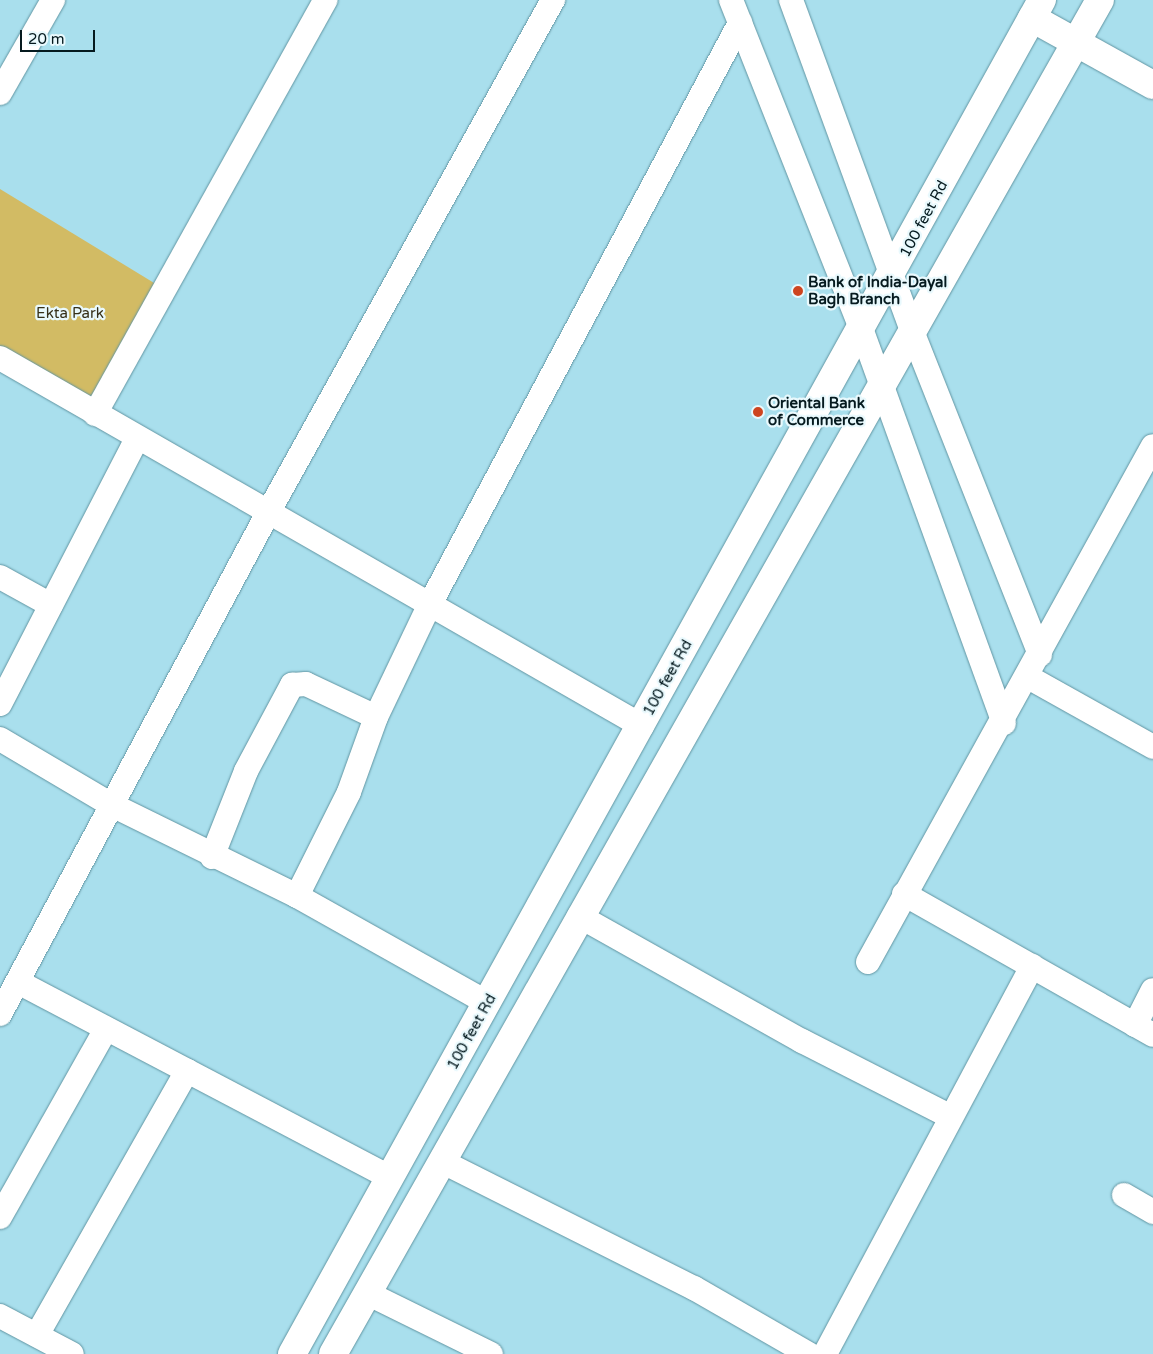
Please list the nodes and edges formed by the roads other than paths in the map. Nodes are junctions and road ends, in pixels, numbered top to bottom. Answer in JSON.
{"nodes":[{"id":1,"x":53,"y":0,"type":"edge"},
{"id":2,"x":325,"y":0,"type":"edge"},
{"id":3,"x":552,"y":0,"type":"edge"},
{"id":4,"x":731,"y":0,"type":"edge"},
{"id":5,"x":791,"y":0,"type":"edge"},
{"id":6,"x":1100,"y":0,"type":"edge"},
{"id":7,"x":1037,"y":9,"type":"edge"},
{"id":8,"x":740,"y":23,"type":"junction"},
{"id":9,"x":1076,"y":41,"type":"junction"},
{"id":10,"x":1153,"y":84,"type":"edge"},
{"id":11,"x":0,"y":93,"type":"edge"},
{"id":12,"x":894,"y":274,"type":"junction"},
{"id":13,"x":862,"y":331,"type":"junction"},
{"id":14,"x":912,"y":331,"type":"junction"},
{"id":15,"x":0,"y":358,"type":"edge"},
{"id":16,"x":882,"y":385,"type":"junction"},
{"id":17,"x":95,"y":414,"type":"junction"},
{"id":18,"x":137,"y":438,"type":"junction"},
{"id":19,"x":1153,"y":446,"type":"edge"},
{"id":20,"x":1146,"y":475,"type":"edge"},
{"id":21,"x":269,"y":511,"type":"junction"},
{"id":22,"x":0,"y":577,"type":"edge"},
{"id":23,"x":430,"y":604,"type":"junction"},
{"id":24,"x":51,"y":605,"type":"junction"},
{"id":25,"x":1040,"y":655,"type":"junction"},
{"id":26,"x":1028,"y":677,"type":"junction"},
{"id":27,"x":0,"y":704,"type":"edge"},
{"id":28,"x":376,"y":717,"type":"junction"},
{"id":29,"x":1004,"y":723,"type":"junction"},
{"id":30,"x":642,"y":726,"type":"junction"},
{"id":31,"x":0,"y":739,"type":"edge"},
{"id":32,"x":1153,"y":747,"type":"edge"},
{"id":33,"x":110,"y":804,"type":"junction"},
{"id":34,"x":212,"y":857,"type":"junction"},
{"id":35,"x":904,"y":894,"type":"junction"},
{"id":36,"x":297,"y":896,"type":"junction"},
{"id":37,"x":579,"y":916,"type":"junction"},
{"id":38,"x":868,"y":962,"type":"dead end"},
{"id":39,"x":1032,"y":966,"type":"junction"},
{"id":40,"x":18,"y":982,"type":"junction"},
{"id":41,"x":1153,"y":990,"type":"edge"},
{"id":42,"x":488,"y":1002,"type":"junction"},
{"id":43,"x":1,"y":1011,"type":"edge"},
{"id":44,"x":106,"y":1029,"type":"junction"},
{"id":45,"x":1144,"y":1030,"type":"edge"},
{"id":46,"x":188,"y":1071,"type":"junction"},
{"id":47,"x":951,"y":1117,"type":"junction"},
{"id":48,"x":441,"y":1161,"type":"junction"},
{"id":49,"x":391,"y":1178,"type":"junction"},
{"id":50,"x":1124,"y":1195,"type":"dead end"},
{"id":51,"x":1153,"y":1212,"type":"edge"},
{"id":52,"x":0,"y":1217,"type":"edge"},
{"id":53,"x":367,"y":1293,"type":"junction"},
{"id":54,"x":0,"y":1316,"type":"edge"},
{"id":55,"x":37,"y":1335,"type":"junction"},
{"id":56,"x":72,"y":1354,"type":"edge"},
{"id":57,"x":292,"y":1354,"type":"edge"},
{"id":58,"x":332,"y":1354,"type":"edge"},
{"id":59,"x":491,"y":1354,"type":"edge"},
{"id":60,"x":809,"y":1354,"type":"edge"},
{"id":61,"x":825,"y":1354,"type":"edge"}],
"edges":[{"from":1,"to":11,"type":"street"},
{"from":2,"to":17,"type":"street"},
{"from":3,"to":21,"type":"street"},
{"from":4,"to":8,"type":"street"},
{"from":5,"to":12,"type":"street"},
{"from":6,"to":9,"type":"main road"},
{"from":7,"to":9,"type":"main road"},
{"from":7,"to":12,"type":"main road","name":"100 feet Rd"},
{"from":8,"to":13,"type":"street"},
{"from":8,"to":23,"type":"street"},
{"from":9,"to":10,"type":"main road"},
{"from":9,"to":14,"type":"main road"},
{"from":12,"to":13,"type":"main road","name":"100 feet Rd"},
{"from":12,"to":14,"type":"street"},
{"from":13,"to":16,"type":"street"},
{"from":13,"to":30,"type":"main road","name":"100 feet Rd"},
{"from":14,"to":16,"type":"main road"},
{"from":14,"to":25,"type":"street"},
{"from":15,"to":17,"type":"street"},
{"from":16,"to":29,"type":"street"},
{"from":16,"to":37,"type":"main road"},
{"from":17,"to":18,"type":"street"},
{"from":18,"to":21,"type":"street"},
{"from":18,"to":24,"type":"street"},
{"from":19,"to":20,"type":"street"},
{"from":20,"to":25,"type":"street"},
{"from":21,"to":23,"type":"street"},
{"from":21,"to":33,"type":"street"},
{"from":22,"to":24,"type":"street"},
{"from":23,"to":28,"type":"street"},
{"from":23,"to":30,"type":"street"},
{"from":24,"to":27,"type":"street"},
{"from":25,"to":26,"type":"street"},
{"from":26,"to":29,"type":"street"},
{"from":26,"to":32,"type":"street"},
{"from":28,"to":34,"type":"street"},
{"from":28,"to":36,"type":"street"},
{"from":29,"to":35,"type":"street"},
{"from":30,"to":42,"type":"main road","name":"100 feet Rd"},
{"from":31,"to":33,"type":"street"},
{"from":33,"to":34,"type":"street"},
{"from":33,"to":40,"type":"street"},
{"from":34,"to":36,"type":"street"},
{"from":35,"to":38,"type":"street"},
{"from":35,"to":39,"type":"street"},
{"from":36,"to":42,"type":"street"},
{"from":37,"to":47,"type":"street"},
{"from":37,"to":48,"type":"main road"},
{"from":39,"to":45,"type":"street"},
{"from":39,"to":47,"type":"street"},
{"from":40,"to":43,"type":"street"},
{"from":40,"to":44,"type":"street"},
{"from":41,"to":45,"type":"street"},
{"from":42,"to":49,"type":"main road","name":"100 feet Rd"},
{"from":44,"to":46,"type":"street"},
{"from":44,"to":52,"type":"street"},
{"from":46,"to":49,"type":"street"},
{"from":46,"to":55,"type":"street"},
{"from":47,"to":61,"type":"street"},
{"from":48,"to":53,"type":"main road"},
{"from":48,"to":60,"type":"street"},
{"from":49,"to":57,"type":"main road","name":"100 feet Rd"},
{"from":50,"to":51,"type":"street"},
{"from":53,"to":58,"type":"main road"},
{"from":53,"to":59,"type":"street"},
{"from":54,"to":55,"type":"street"},
{"from":55,"to":56,"type":"street"}]}
